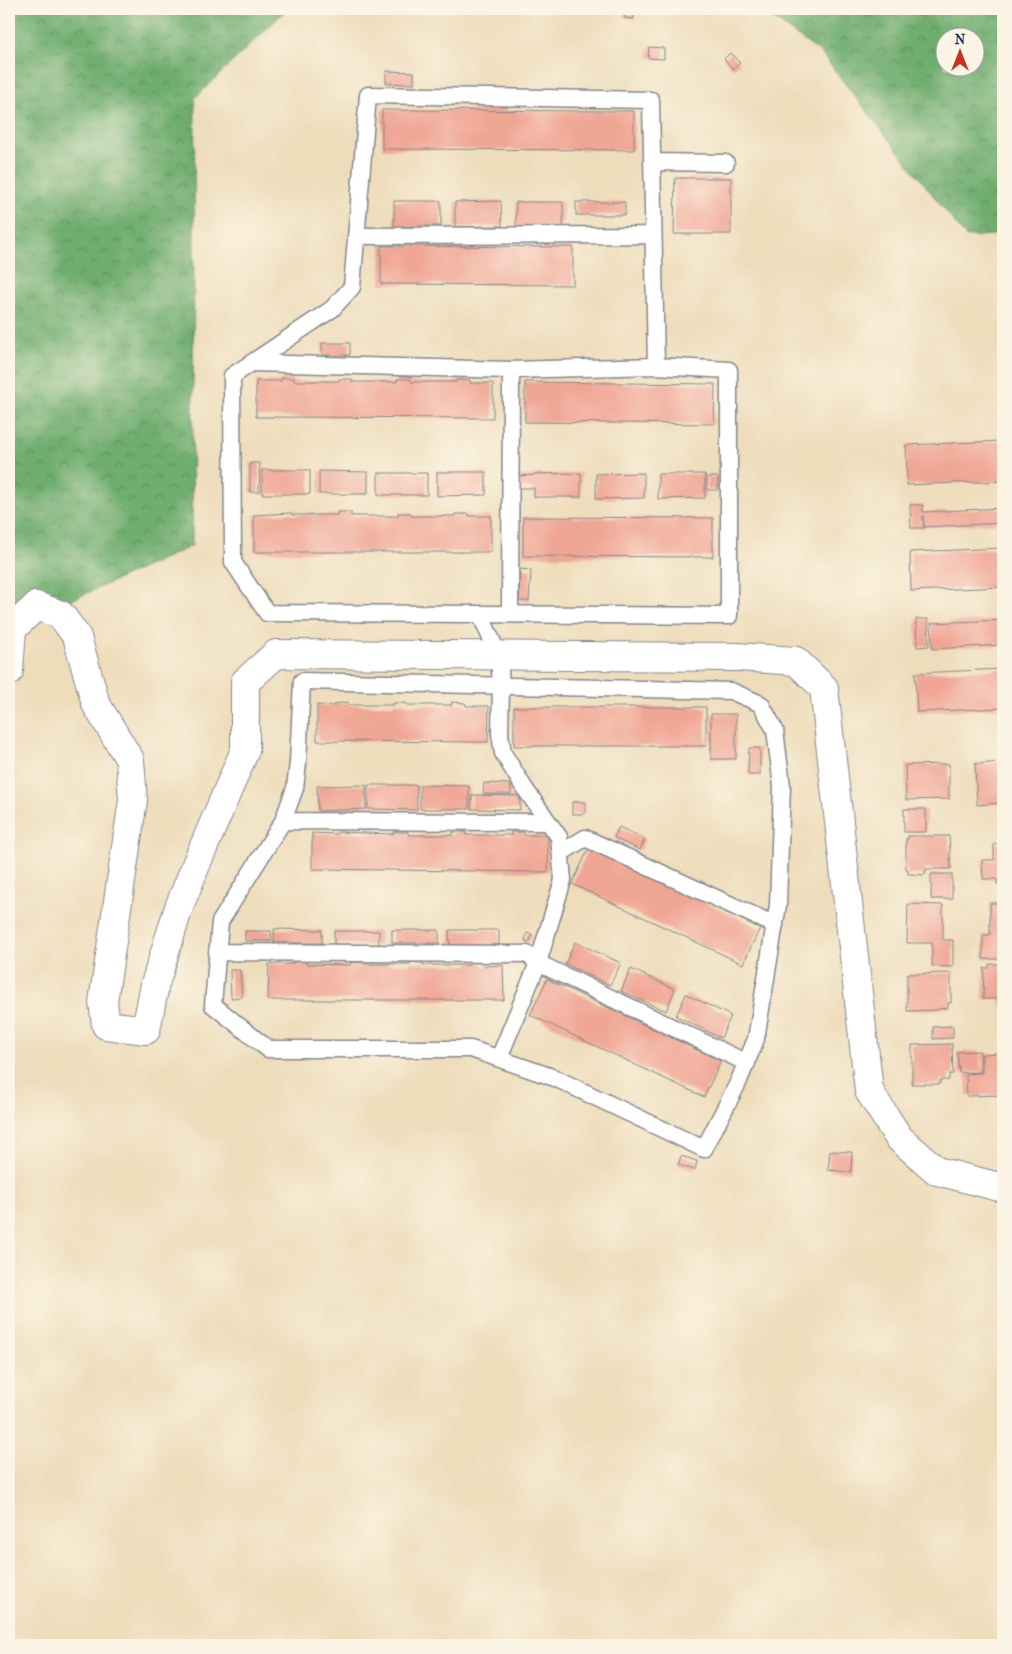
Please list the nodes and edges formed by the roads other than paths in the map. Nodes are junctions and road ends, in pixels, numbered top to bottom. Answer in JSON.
{"nodes":[{"id":1,"x":652,"y":162,"type":"junction"},
{"id":2,"x":726,"y":163,"type":"dead end"},
{"id":3,"x":653,"y":235,"type":"junction"},
{"id":4,"x":356,"y":236,"type":"junction"},
{"id":5,"x":251,"y":363,"type":"junction"},
{"id":6,"x":656,"y":366,"type":"junction"},
{"id":7,"x":511,"y":370,"type":"junction"},
{"id":8,"x":480,"y":614,"type":"junction"},
{"id":9,"x":510,"y":614,"type":"junction"},
{"id":10,"x":499,"y":656,"type":"junction"},
{"id":11,"x":9,"y":671,"type":"edge"},
{"id":12,"x":501,"y":686,"type":"junction"},
{"id":13,"x":282,"y":820,"type":"junction"},
{"id":14,"x":548,"y":822,"type":"junction"},
{"id":15,"x":561,"y":853,"type":"junction"},
{"id":16,"x":775,"y":925,"type":"junction"},
{"id":17,"x":217,"y":952,"type":"junction"},
{"id":18,"x":538,"y":963,"type":"junction"},
{"id":19,"x":499,"y":1058,"type":"junction"},
{"id":20,"x":746,"y":1063,"type":"junction"},
{"id":21,"x":1003,"y":1188,"type":"edge"}],
"edges":[{"from":1,"to":2,"type":"lane"},
{"from":1,"to":3,"type":"lane"},
{"from":1,"to":4,"type":"lane"},
{"from":3,"to":4,"type":"lane"},
{"from":3,"to":6,"type":"lane"},
{"from":4,"to":5,"type":"lane"},
{"from":5,"to":7,"type":"lane"},
{"from":5,"to":8,"type":"lane"},
{"from":6,"to":7,"type":"lane"},
{"from":6,"to":9,"type":"lane"},
{"from":7,"to":9,"type":"lane"},
{"from":8,"to":9,"type":"lane"},
{"from":8,"to":10,"type":"lane"},
{"from":10,"to":11,"type":"street"},
{"from":10,"to":12,"type":"lane"},
{"from":10,"to":21,"type":"street"},
{"from":12,"to":13,"type":"lane"},
{"from":12,"to":14,"type":"lane"},
{"from":12,"to":16,"type":"lane"},
{"from":13,"to":14,"type":"lane"},
{"from":13,"to":17,"type":"lane"},
{"from":14,"to":15,"type":"lane"},
{"from":15,"to":16,"type":"lane"},
{"from":15,"to":18,"type":"lane"},
{"from":16,"to":20,"type":"lane"},
{"from":17,"to":18,"type":"lane"},
{"from":17,"to":19,"type":"lane"},
{"from":18,"to":19,"type":"lane"},
{"from":18,"to":20,"type":"lane"},
{"from":19,"to":20,"type":"lane"}]}
